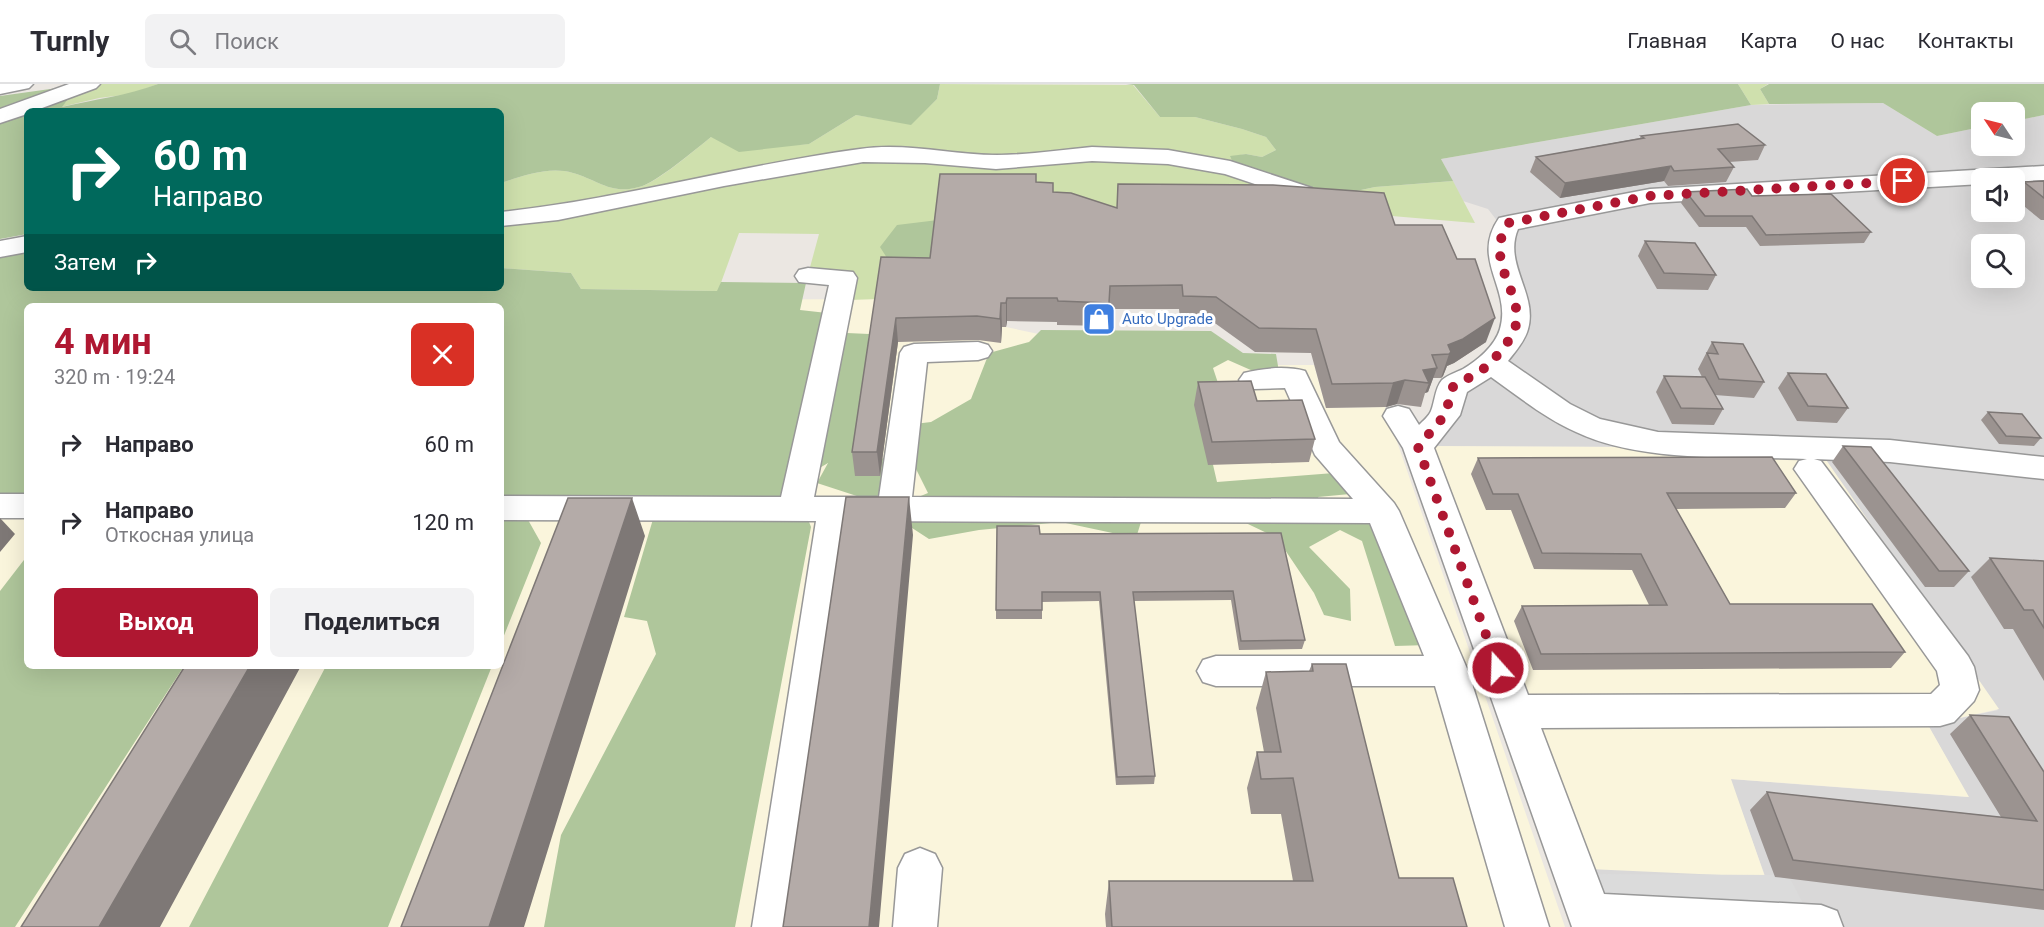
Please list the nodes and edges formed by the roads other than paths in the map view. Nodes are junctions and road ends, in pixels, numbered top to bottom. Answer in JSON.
{"nodes":[{"id":1,"x":21,"y":84,"type":"edge"},
{"id":2,"x":88,"y":84,"type":"edge"},
{"id":3,"x":0,"y":88,"type":"edge"},
{"id":4,"x":0,"y":116,"type":"edge"},
{"id":5,"x":2044,"y":173,"type":"edge"},
{"id":6,"x":1303,"y":193,"type":"edge"},
{"id":7,"x":504,"y":219,"type":"edge"},
{"id":8,"x":24,"y":245,"type":"edge"},
{"id":9,"x":0,"y":249,"type":"edge"},
{"id":10,"x":808,"y":276,"type":"dead end"},
{"id":11,"x":978,"y":351,"type":"dead end"},
{"id":12,"x":1491,"y":363,"type":"junction"},
{"id":13,"x":1254,"y":380,"type":"dead end"},
{"id":14,"x":1398,"y":416,"type":"dead end"},
{"id":15,"x":1418,"y":447,"type":"junction"},
{"id":16,"x":2044,"y":468,"type":"edge"},
{"id":17,"x":1810,"y":469,"type":"dead end"},
{"id":18,"x":0,"y":506,"type":"edge"},
{"id":19,"x":24,"y":506,"type":"edge"},
{"id":20,"x":504,"y":508,"type":"edge"},
{"id":21,"x":795,"y":509,"type":"junction"},
{"id":22,"x":834,"y":509,"type":"junction"},
{"id":23,"x":894,"y":509,"type":"junction"},
{"id":24,"x":1382,"y":511,"type":"junction"},
{"id":25,"x":1216,"y":671,"type":"dead end"},
{"id":26,"x":1449,"y":671,"type":"junction"},
{"id":27,"x":1514,"y":712,"type":"junction"},
{"id":28,"x":920,"y":868,"type":"dead end"},
{"id":29,"x":1592,"y":921,"type":"edge"},
{"id":30,"x":774,"y":927,"type":"edge"},
{"id":31,"x":915,"y":927,"type":"edge"},
{"id":32,"x":1527,"y":927,"type":"edge"},
{"id":33,"x":1821,"y":927,"type":"edge"}],
"edges":[{"from":1,"to":3,"type":"street"},
{"from":2,"to":4,"type":"street"},
{"from":5,"to":12,"type":"street"},
{"from":6,"to":7,"type":"street"},
{"from":8,"to":9,"type":"street"},
{"from":10,"to":21,"type":"street"},
{"from":11,"to":23,"type":"street"},
{"from":12,"to":15,"type":"street"},
{"from":12,"to":16,"type":"street"},
{"from":13,"to":24,"type":"street"},
{"from":14,"to":15,"type":"street"},
{"from":15,"to":27,"type":"street"},
{"from":17,"to":27,"type":"street"},
{"from":18,"to":19,"type":"street"},
{"from":20,"to":21,"type":"street"},
{"from":21,"to":22,"type":"street"},
{"from":22,"to":23,"type":"street"},
{"from":22,"to":30,"type":"street"},
{"from":23,"to":24,"type":"street"},
{"from":24,"to":26,"type":"street"},
{"from":25,"to":26,"type":"street"},
{"from":26,"to":32,"type":"street"},
{"from":27,"to":29,"type":"street"},
{"from":28,"to":31,"type":"street"},
{"from":29,"to":33,"type":"street"}]}
